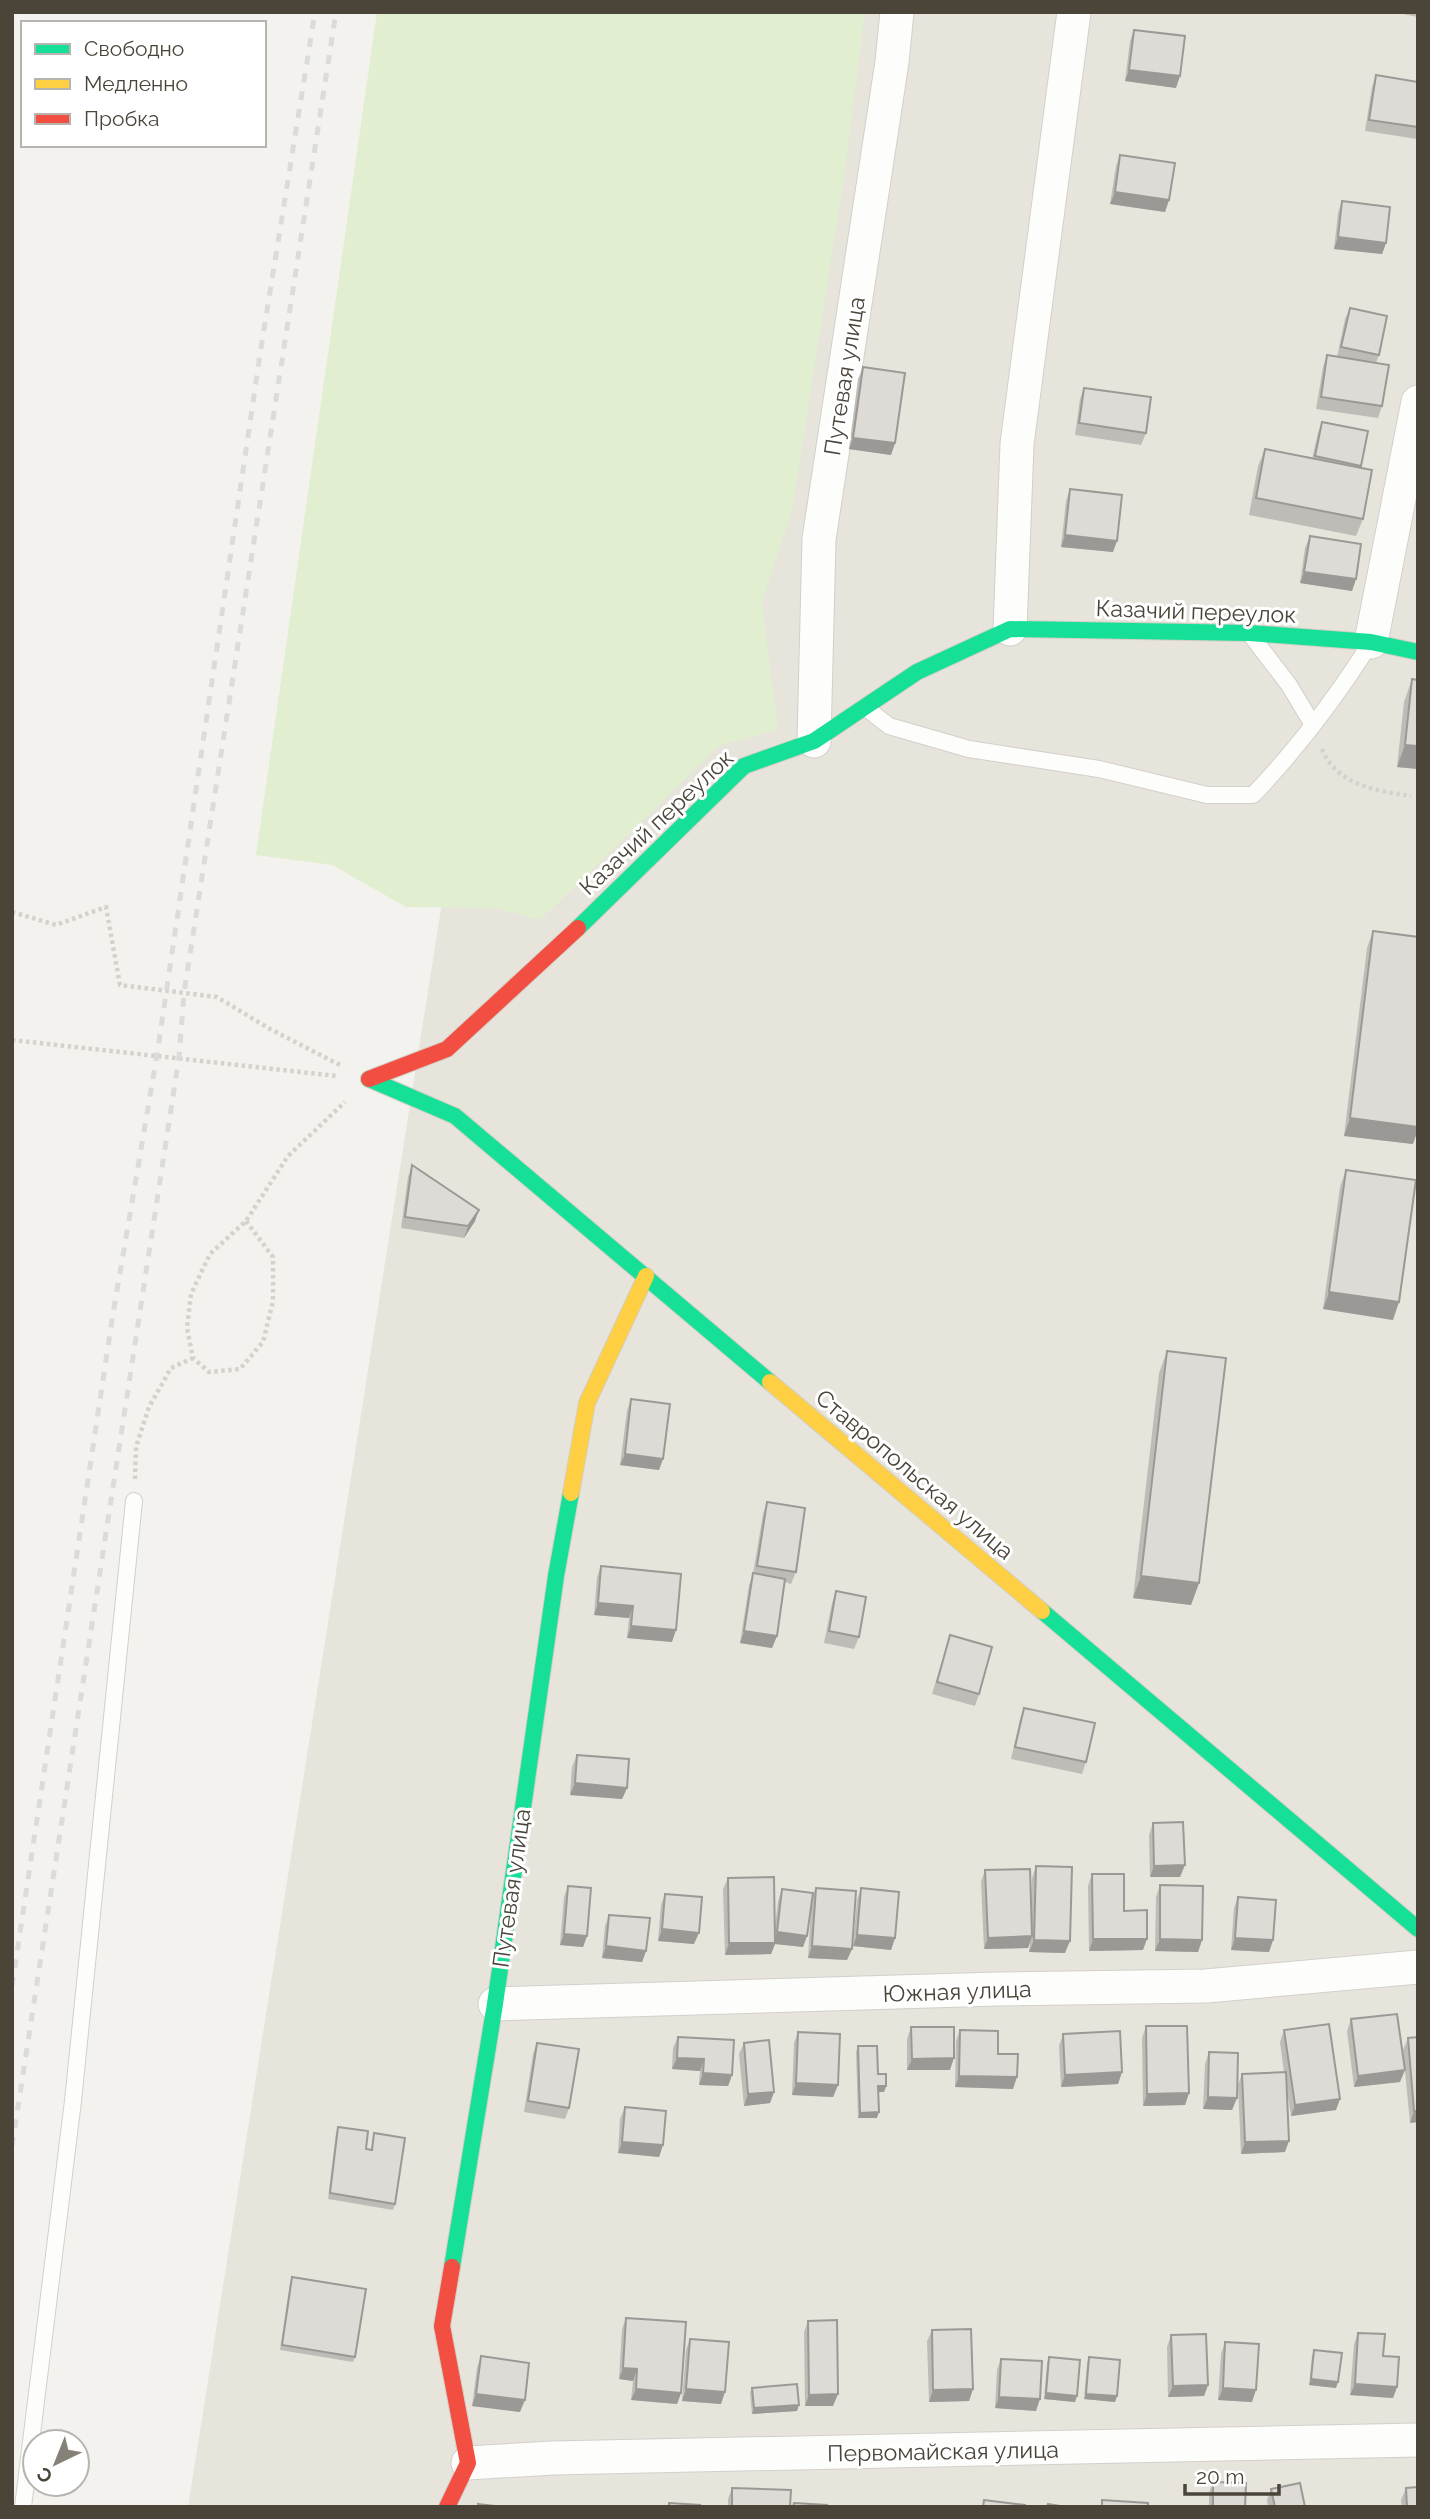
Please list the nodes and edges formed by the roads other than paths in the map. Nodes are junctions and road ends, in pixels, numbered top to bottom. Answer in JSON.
{"nodes":[{"id":1,"x":897,"y":12,"type":"edge"},
{"id":2,"x":1074,"y":12,"type":"edge"},
{"id":3,"x":1418,"y":402,"type":"edge"},
{"id":4,"x":1010,"y":629,"type":"junction"},
{"id":5,"x":1249,"y":634,"type":"junction"},
{"id":6,"x":1371,"y":642,"type":"junction"},
{"id":7,"x":1418,"y":652,"type":"edge"},
{"id":8,"x":866,"y":708,"type":"junction"},
{"id":9,"x":1313,"y":725,"type":"junction"},
{"id":10,"x":814,"y":741,"type":"junction"},
{"id":11,"x":369,"y":1079,"type":"joint"},
{"id":12,"x":646,"y":1276,"type":"junction"},
{"id":13,"x":134,"y":1501,"type":"road end"},
{"id":14,"x":1418,"y":1929,"type":"edge"},
{"id":15,"x":1418,"y":1967,"type":"edge"},
{"id":16,"x":495,"y":2004,"type":"junction"},
{"id":17,"x":1418,"y":2440,"type":"edge"},
{"id":18,"x":468,"y":2463,"type":"junction"},
{"id":19,"x":23,"y":2507,"type":"edge"},
{"id":20,"x":447,"y":2507,"type":"edge"}],
"edges":[{"from":1,"to":10,"type":"street","name":"Путевая улица"},
{"from":2,"to":4,"type":"street"},
{"from":3,"to":6,"type":"street"},
{"from":4,"to":5,"type":"street","name":"Казачий переулок"},
{"from":4,"to":8,"type":"street","name":"Казачий переулок"},
{"from":5,"to":6,"type":"street","name":"Казачий переулок"},
{"from":5,"to":9,"type":"lane"},
{"from":6,"to":7,"type":"street","name":"Казачий переулок"},
{"from":6,"to":9,"type":"lane"},
{"from":8,"to":9,"type":"lane"},
{"from":8,"to":10,"type":"street","name":"Казачий переулок"},
{"from":10,"to":11,"type":"street","name":"Казачий переулок"},
{"from":11,"to":12,"type":"street","name":"Ставропольская улица"},
{"from":12,"to":14,"type":"street","name":"Ставропольская улица"},
{"from":12,"to":16,"type":"street","name":"Путевая улица"},
{"from":13,"to":19,"type":"lane"},
{"from":15,"to":16,"type":"street","name":"Южная улица"},
{"from":16,"to":18,"type":"street","name":"Путевая улица"},
{"from":17,"to":18,"type":"street","name":"Первомайская улица"},
{"from":18,"to":20,"type":"street"}]}
